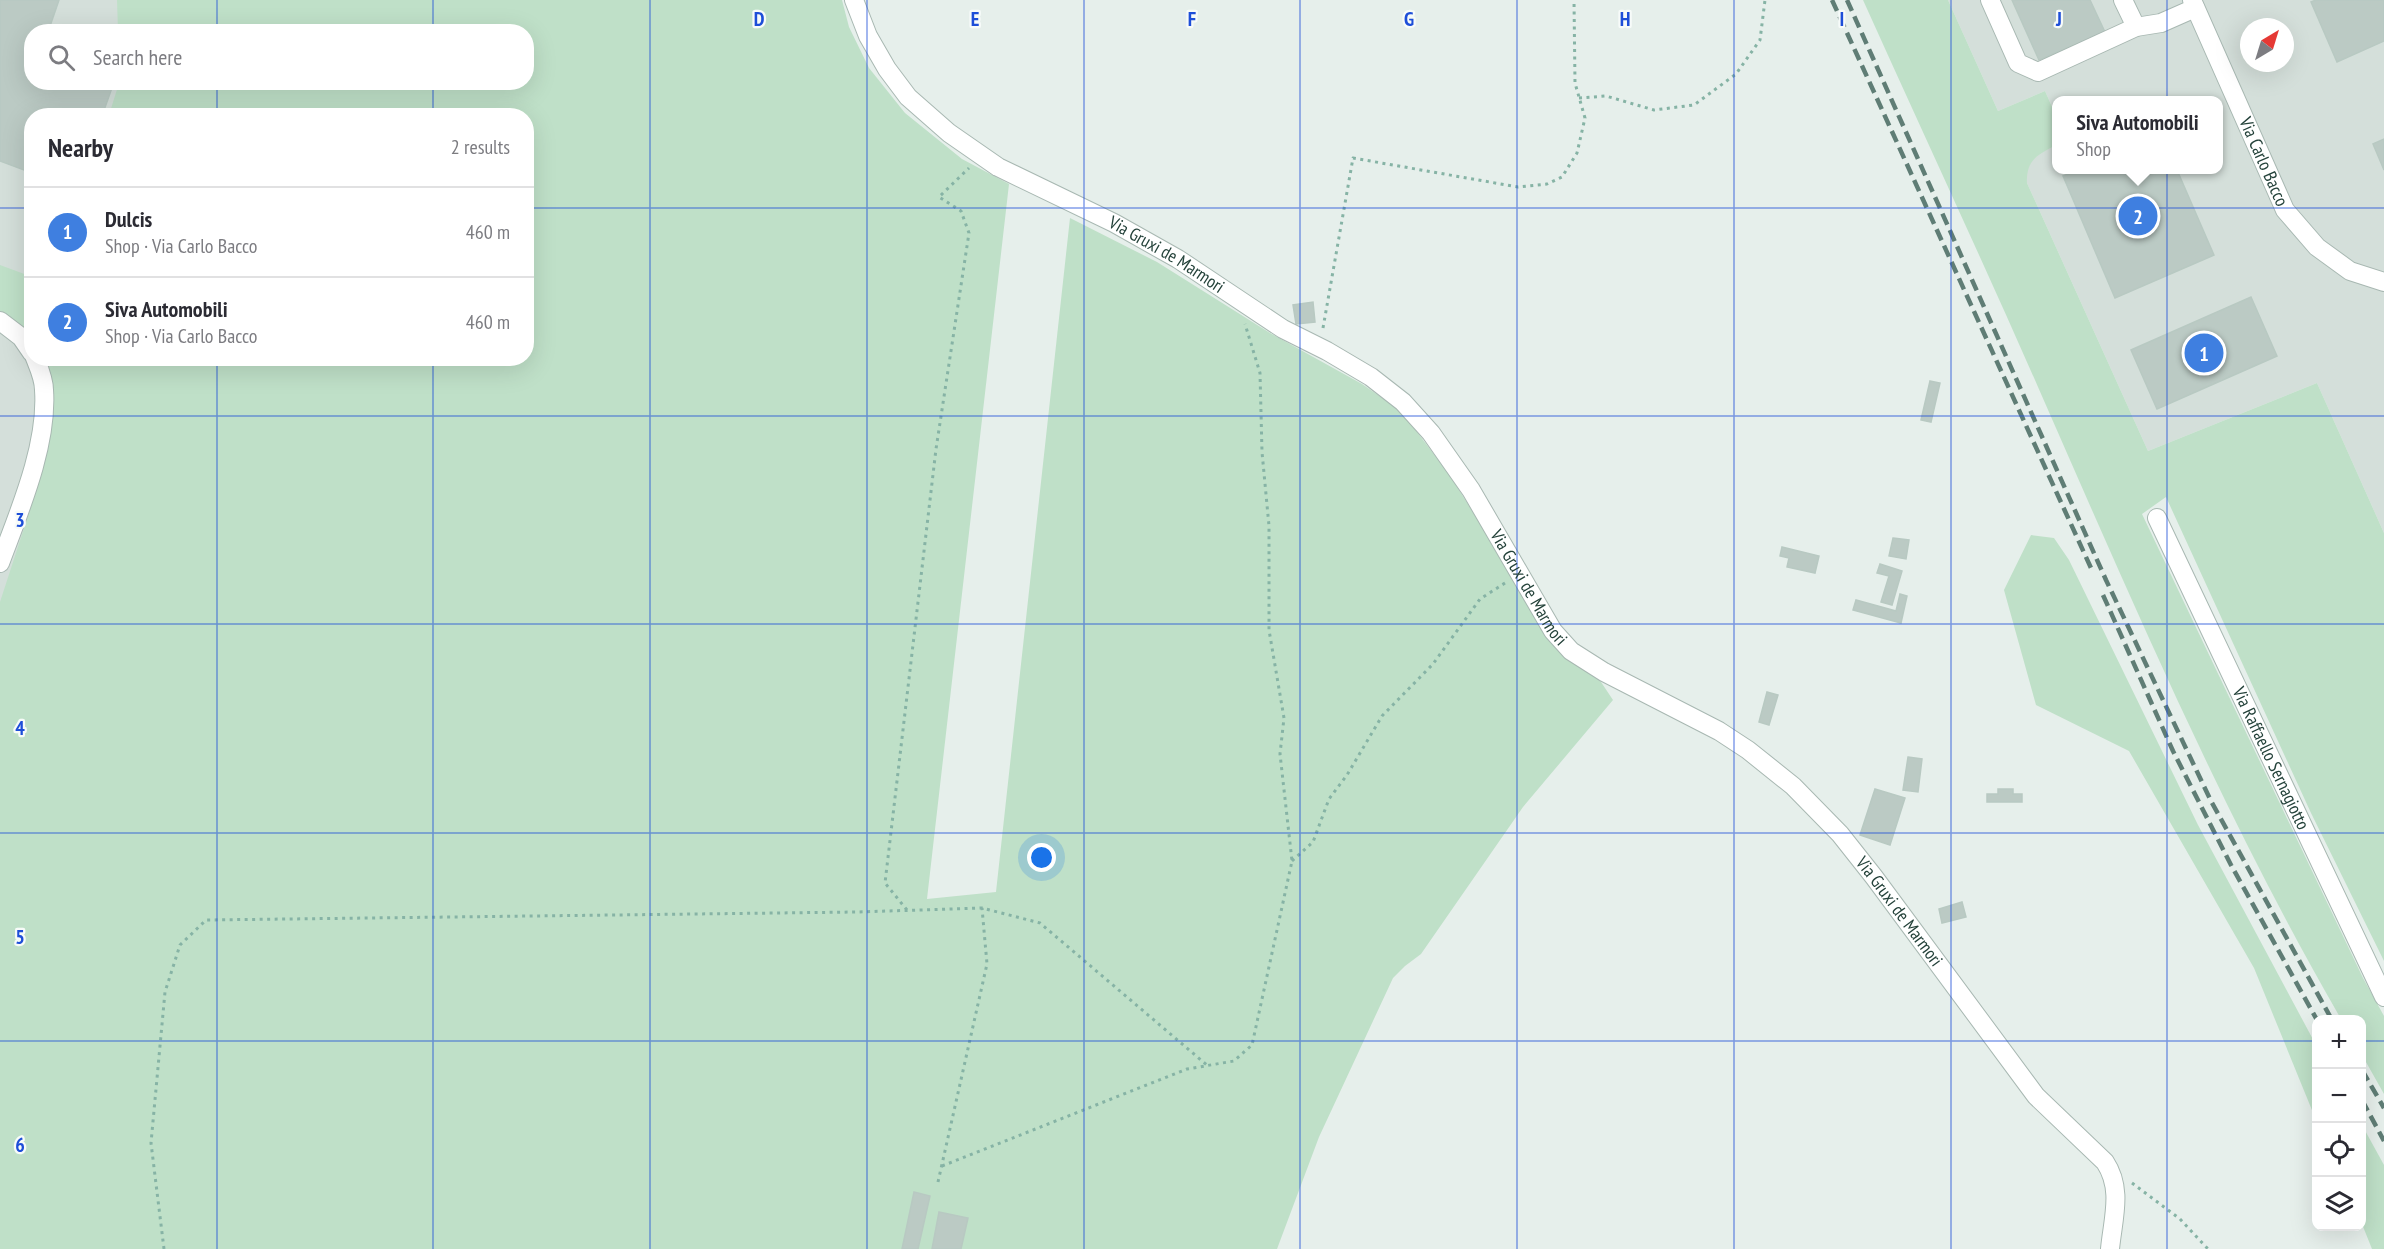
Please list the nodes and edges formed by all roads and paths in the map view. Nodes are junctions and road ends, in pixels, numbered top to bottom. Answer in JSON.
{"nodes":[{"id":1,"x":854,"y":0,"type":"edge"},
{"id":2,"x":1574,"y":0,"type":"edge"},
{"id":3,"x":1765,"y":0,"type":"edge"},
{"id":4,"x":1990,"y":0,"type":"edge"},
{"id":5,"x":2123,"y":0,"type":"edge"},
{"id":6,"x":2193,"y":4,"type":"edge"},
{"id":7,"x":2136,"y":27,"type":"junction"},
{"id":8,"x":1579,"y":99,"type":"junction"},
{"id":9,"x":982,"y":156,"type":"junction"},
{"id":10,"x":2384,"y":282,"type":"edge"},
{"id":11,"x":1245,"y":304,"type":"junction"},
{"id":12,"x":0,"y":321,"type":"edge"},
{"id":13,"x":24,"y":341,"type":"edge"},
{"id":14,"x":1327,"y":351,"type":"junction"},
{"id":15,"x":37,"y":366,"type":"edge"},
{"id":16,"x":2157,"y":518,"type":"dead end"},
{"id":17,"x":0,"y":563,"type":"edge"},
{"id":18,"x":1519,"y":574,"type":"junction"},
{"id":19,"x":1292,"y":861,"type":"junction"},
{"id":20,"x":982,"y":908,"type":"junction"},
{"id":21,"x":907,"y":910,"type":"junction"},
{"id":22,"x":2384,"y":997,"type":"edge"},
{"id":23,"x":1208,"y":1066,"type":"junction"},
{"id":24,"x":942,"y":1166,"type":"junction"},
{"id":25,"x":2114,"y":1174,"type":"junction"},
{"id":26,"x":938,"y":1182,"type":"dead end"},
{"id":27,"x":164,"y":1249,"type":"edge"},
{"id":28,"x":2110,"y":1249,"type":"edge"},
{"id":29,"x":2208,"y":1249,"type":"edge"}],
"edges":[{"from":1,"to":9,"type":"street","name":"Via Gruxi de Marmori"},
{"from":2,"to":8,"type":"path"},
{"from":3,"to":8,"type":"path"},
{"from":4,"to":7,"type":"street"},
{"from":5,"to":7,"type":"street"},
{"from":6,"to":7,"type":"street"},
{"from":6,"to":10,"type":"street","name":"Via Carlo Bacco"},
{"from":8,"to":14,"type":"path"},
{"from":9,"to":11,"type":"street","name":"Via Gruxi de Marmori"},
{"from":9,"to":21,"type":"path"},
{"from":11,"to":14,"type":"street","name":"Via Gruxi de Marmori"},
{"from":11,"to":19,"type":"path"},
{"from":12,"to":13,"type":"street"},
{"from":14,"to":18,"type":"street","name":"Via Gruxi de Marmori"},
{"from":15,"to":17,"type":"street"},
{"from":16,"to":22,"type":"street","name":"Via Raffaello Sernagiotto"},
{"from":18,"to":19,"type":"path"},
{"from":18,"to":25,"type":"street","name":"Via Gruxi de Marmori"},
{"from":19,"to":23,"type":"path"},
{"from":20,"to":21,"type":"path"},
{"from":20,"to":23,"type":"path"},
{"from":20,"to":24,"type":"path"},
{"from":21,"to":27,"type":"path"},
{"from":23,"to":24,"type":"path"},
{"from":24,"to":26,"type":"path"},
{"from":25,"to":28,"type":"street"},
{"from":25,"to":29,"type":"path"}]}
